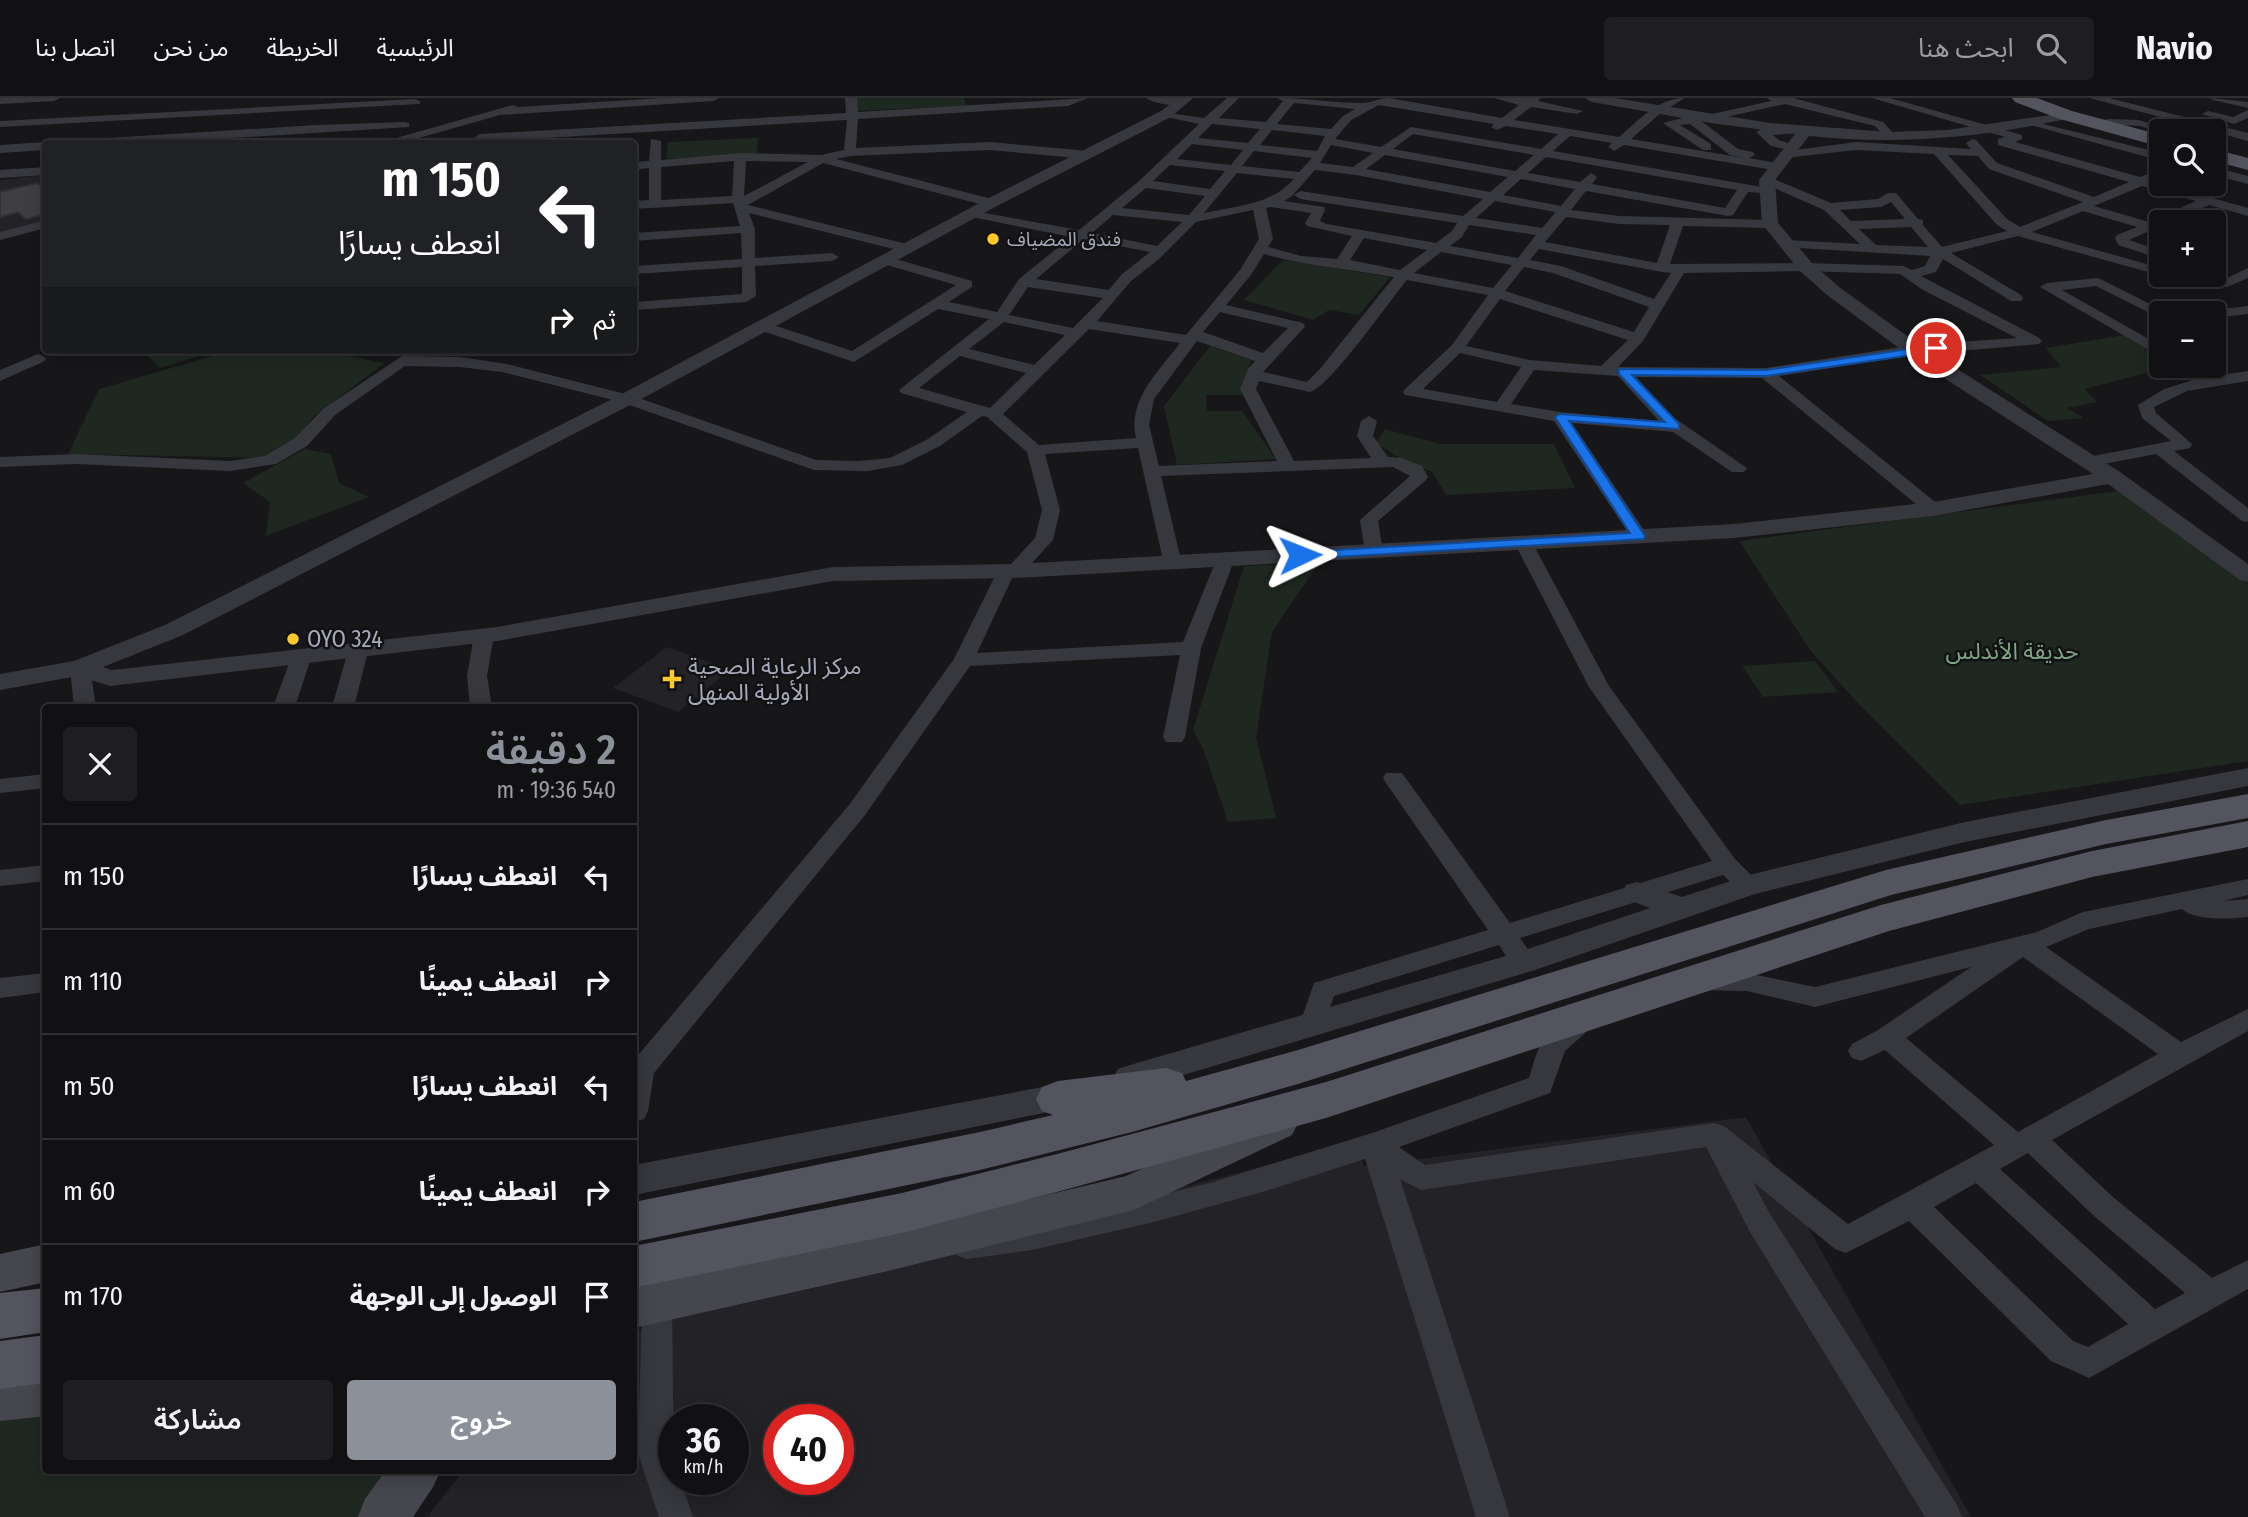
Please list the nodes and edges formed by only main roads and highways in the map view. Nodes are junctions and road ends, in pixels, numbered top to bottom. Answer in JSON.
{"nodes":[{"id":1,"x":2021,"y":98,"type":"edge"},
{"id":2,"x":2039,"y":98,"type":"edge"},
{"id":3,"x":2074,"y":114,"type":"junction"},
{"id":4,"x":2149,"y":133,"type":"edge"},
{"id":5,"x":2149,"y":137,"type":"edge"},
{"id":6,"x":2226,"y":152,"type":"edge"},
{"id":7,"x":2226,"y":158,"type":"edge"},
{"id":8,"x":2248,"y":158,"type":"edge"},
{"id":9,"x":2248,"y":164,"type":"edge"},
{"id":10,"x":2248,"y":806,"type":"edge"},
{"id":11,"x":2248,"y":834,"type":"edge"},
{"id":12,"x":1298,"y":1067,"type":"junction"},
{"id":13,"x":1058,"y":1099,"type":"road end"},
{"id":14,"x":1326,"y":1100,"type":"junction"},
{"id":15,"x":664,"y":1232,"type":"edge"},
{"id":16,"x":42,"y":1264,"type":"edge"},
{"id":17,"x":0,"y":1273,"type":"edge"},
{"id":18,"x":639,"y":1299,"type":"edge"},
{"id":19,"x":42,"y":1311,"type":"edge"},
{"id":20,"x":0,"y":1316,"type":"edge"},
{"id":21,"x":42,"y":1360,"type":"edge"},
{"id":22,"x":0,"y":1365,"type":"edge"},
{"id":23,"x":42,"y":1394,"type":"edge"},
{"id":24,"x":0,"y":1399,"type":"edge"},
{"id":25,"x":413,"y":1474,"type":"edge"},
{"id":26,"x":383,"y":1517,"type":"edge"}],
"edges":[{"from":1,"to":3,"type":"main road"},
{"from":2,"to":3,"type":"main road"},
{"from":3,"to":4,"type":"main road"},
{"from":3,"to":5,"type":"main road"},
{"from":6,"to":8,"type":"main road"},
{"from":7,"to":9,"type":"main road"},
{"from":10,"to":12,"type":"main road"},
{"from":11,"to":14,"type":"main road"},
{"from":12,"to":13,"type":"main road"},
{"from":12,"to":15,"type":"main road"},
{"from":14,"to":15,"type":"main road"},
{"from":14,"to":18,"type":"main road"},
{"from":15,"to":18,"type":"main road"},
{"from":16,"to":17,"type":"main road"},
{"from":19,"to":20,"type":"main road"},
{"from":21,"to":22,"type":"main road"},
{"from":23,"to":24,"type":"main road"},
{"from":25,"to":26,"type":"main road"}]}
